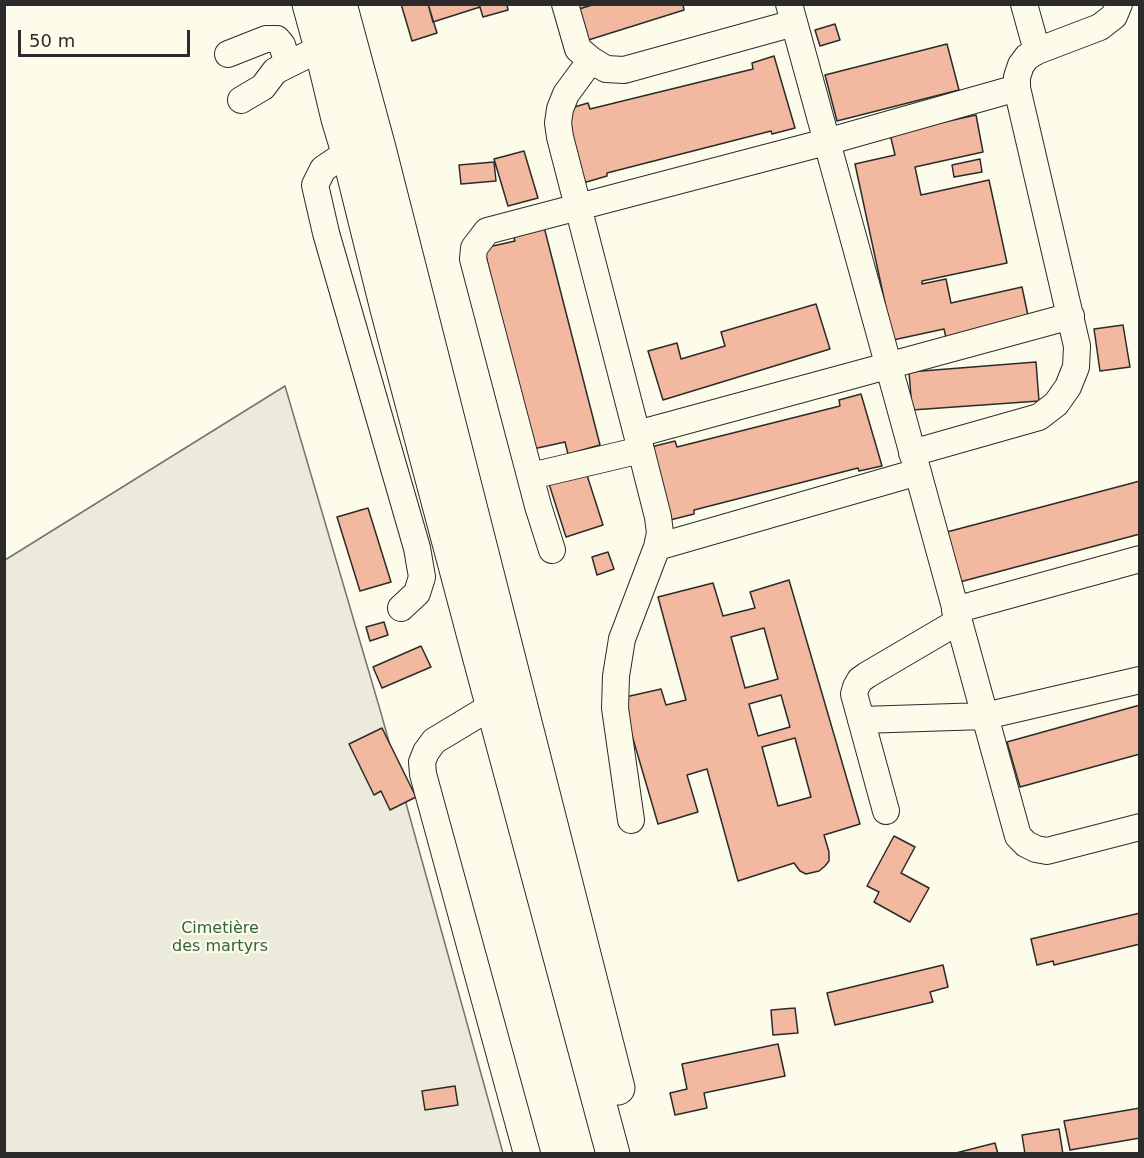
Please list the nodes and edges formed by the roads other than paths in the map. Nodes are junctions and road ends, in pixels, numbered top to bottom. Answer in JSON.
{"nodes":[{"id":1,"x":309,"y":4,"type":"edge"},
{"id":2,"x":340,"y":4,"type":"edge"},
{"id":3,"x":565,"y":4,"type":"edge"},
{"id":4,"x":1024,"y":4,"type":"edge"},
{"id":5,"x":1119,"y":4,"type":"edge"},
{"id":6,"x":792,"y":14,"type":"edge"},
{"id":7,"x":321,"y":48,"type":"junction"},
{"id":8,"x":1037,"y":51,"type":"junction"},
{"id":9,"x":228,"y":54,"type":"dead end"},
{"id":10,"x":591,"y":60,"type":"junction"},
{"id":11,"x":288,"y":64,"type":"junction"},
{"id":12,"x":1017,"y":88,"type":"junction"},
{"id":13,"x":241,"y":100,"type":"dead end"},
{"id":14,"x":826,"y":142,"type":"junction"},
{"id":15,"x":348,"y":153,"type":"junction"},
{"id":16,"x":578,"y":207,"type":"junction"},
{"id":17,"x":1071,"y":316,"type":"junction"},
{"id":18,"x":888,"y":366,"type":"junction"},
{"id":19,"x":639,"y":442,"type":"junction"},
{"id":20,"x":915,"y":463,"type":"junction"},
{"id":21,"x":531,"y":476,"type":"junction"},
{"id":22,"x":657,"y":546,"type":"junction"},
{"id":23,"x":552,"y":550,"type":"dead end"},
{"id":24,"x":1140,"y":559,"type":"edge"},
{"id":25,"x":401,"y":608,"type":"dead end"},
{"id":26,"x":957,"y":616,"type":"junction"},
{"id":27,"x":1140,"y":680,"type":"edge"},
{"id":28,"x":492,"y":706,"type":"junction"},
{"id":29,"x":985,"y":716,"type":"junction"},
{"id":30,"x":861,"y":720,"type":"junction"},
{"id":31,"x":886,"y":811,"type":"dead end"},
{"id":32,"x":631,"y":820,"type":"dead end"},
{"id":33,"x":1140,"y":827,"type":"edge"},
{"id":34,"x":527,"y":1154,"type":"edge"},
{"id":35,"x":613,"y":1154,"type":"edge"},
{"id":36,"x":635,"y":1154,"type":"edge"}],
"edges":[{"from":1,"to":7,"type":"highway"},
{"from":2,"to":36,"type":"highway"},
{"from":3,"to":10,"type":"lane"},
{"from":4,"to":8,"type":"lane"},
{"from":5,"to":8,"type":"lane"},
{"from":6,"to":10,"type":"lane"},
{"from":6,"to":14,"type":"lane"},
{"from":7,"to":11,"type":"lane"},
{"from":7,"to":15,"type":"highway"},
{"from":8,"to":12,"type":"lane"},
{"from":9,"to":11,"type":"lane"},
{"from":10,"to":16,"type":"lane"},
{"from":11,"to":13,"type":"lane"},
{"from":12,"to":14,"type":"lane"},
{"from":12,"to":17,"type":"lane"},
{"from":14,"to":16,"type":"lane"},
{"from":14,"to":18,"type":"lane"},
{"from":15,"to":25,"type":"lane"},
{"from":15,"to":28,"type":"highway"},
{"from":16,"to":19,"type":"lane"},
{"from":16,"to":21,"type":"lane"},
{"from":17,"to":18,"type":"lane"},
{"from":17,"to":20,"type":"lane"},
{"from":18,"to":19,"type":"lane"},
{"from":18,"to":20,"type":"lane"},
{"from":19,"to":21,"type":"lane"},
{"from":19,"to":22,"type":"lane"},
{"from":20,"to":22,"type":"lane"},
{"from":20,"to":26,"type":"lane"},
{"from":21,"to":23,"type":"lane"},
{"from":22,"to":32,"type":"lane"},
{"from":24,"to":26,"type":"lane"},
{"from":26,"to":29,"type":"lane"},
{"from":26,"to":30,"type":"lane"},
{"from":27,"to":29,"type":"lane"},
{"from":28,"to":34,"type":"lane"},
{"from":28,"to":35,"type":"highway"},
{"from":29,"to":30,"type":"lane"},
{"from":29,"to":33,"type":"lane"},
{"from":30,"to":31,"type":"lane"}]}
